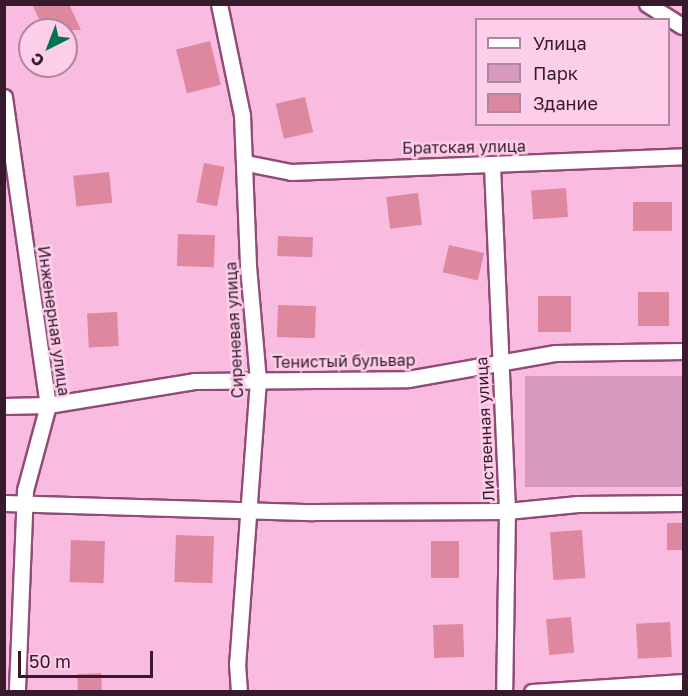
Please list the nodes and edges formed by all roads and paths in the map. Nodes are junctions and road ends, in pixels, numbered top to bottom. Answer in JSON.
{"nodes":[{"id":1,"x":219,"y":4,"type":"edge"},
{"id":2,"x":648,"y":4,"type":"edge"},
{"id":3,"x":670,"y":18,"type":"edge"},
{"id":4,"x":4,"y":97,"type":"edge"},
{"id":5,"x":684,"y":156,"type":"edge"},
{"id":6,"x":246,"y":163,"type":"junction"},
{"id":7,"x":492,"y":166,"type":"junction"},
{"id":8,"x":684,"y":351,"type":"edge"},
{"id":9,"x":500,"y":363,"type":"junction"},
{"id":10,"x":258,"y":380,"type":"junction"},
{"id":11,"x":48,"y":405,"type":"junction"},
{"id":12,"x":4,"y":406,"type":"edge"},
{"id":13,"x":4,"y":503,"type":"edge"},
{"id":14,"x":25,"y":503,"type":"junction"},
{"id":15,"x":684,"y":503,"type":"edge"},
{"id":16,"x":248,"y":510,"type":"junction"},
{"id":17,"x":507,"y":511,"type":"junction"},
{"id":18,"x":684,"y":682,"type":"edge"},
{"id":19,"x":16,"y":692,"type":"edge"},
{"id":20,"x":239,"y":692,"type":"edge"},
{"id":21,"x":504,"y":692,"type":"edge"},
{"id":22,"x":532,"y":692,"type":"edge"}],
"edges":[{"from":1,"to":6,"type":"street","name":"Сиреневая улица"},
{"from":2,"to":3,"type":"street"},
{"from":4,"to":11,"type":"street","name":"Инженерная улица"},
{"from":5,"to":7,"type":"street","name":"Братская улица"},
{"from":6,"to":7,"type":"street","name":"Братская улица"},
{"from":6,"to":10,"type":"street","name":"Сиреневая улица"},
{"from":7,"to":9,"type":"street","name":"Лиственная улица"},
{"from":8,"to":9,"type":"street","name":"Тенистый бульвар"},
{"from":9,"to":10,"type":"street","name":"Тенистый бульвар"},
{"from":9,"to":17,"type":"street","name":"Лиственная улица"},
{"from":10,"to":11,"type":"street","name":"Тенистый бульвар"},
{"from":10,"to":16,"type":"street","name":"Сиреневая улица"},
{"from":11,"to":12,"type":"street","name":"Тенистый бульвар"},
{"from":11,"to":14,"type":"street","name":"Инженерная улица"},
{"from":13,"to":14,"type":"street"},
{"from":14,"to":16,"type":"street"},
{"from":14,"to":19,"type":"street","name":"Инженерная улица"},
{"from":15,"to":17,"type":"street"},
{"from":16,"to":17,"type":"street"},
{"from":16,"to":20,"type":"street","name":"Сиреневая улица"},
{"from":17,"to":21,"type":"street","name":"Лиственная улица"},
{"from":18,"to":22,"type":"street"}]}
